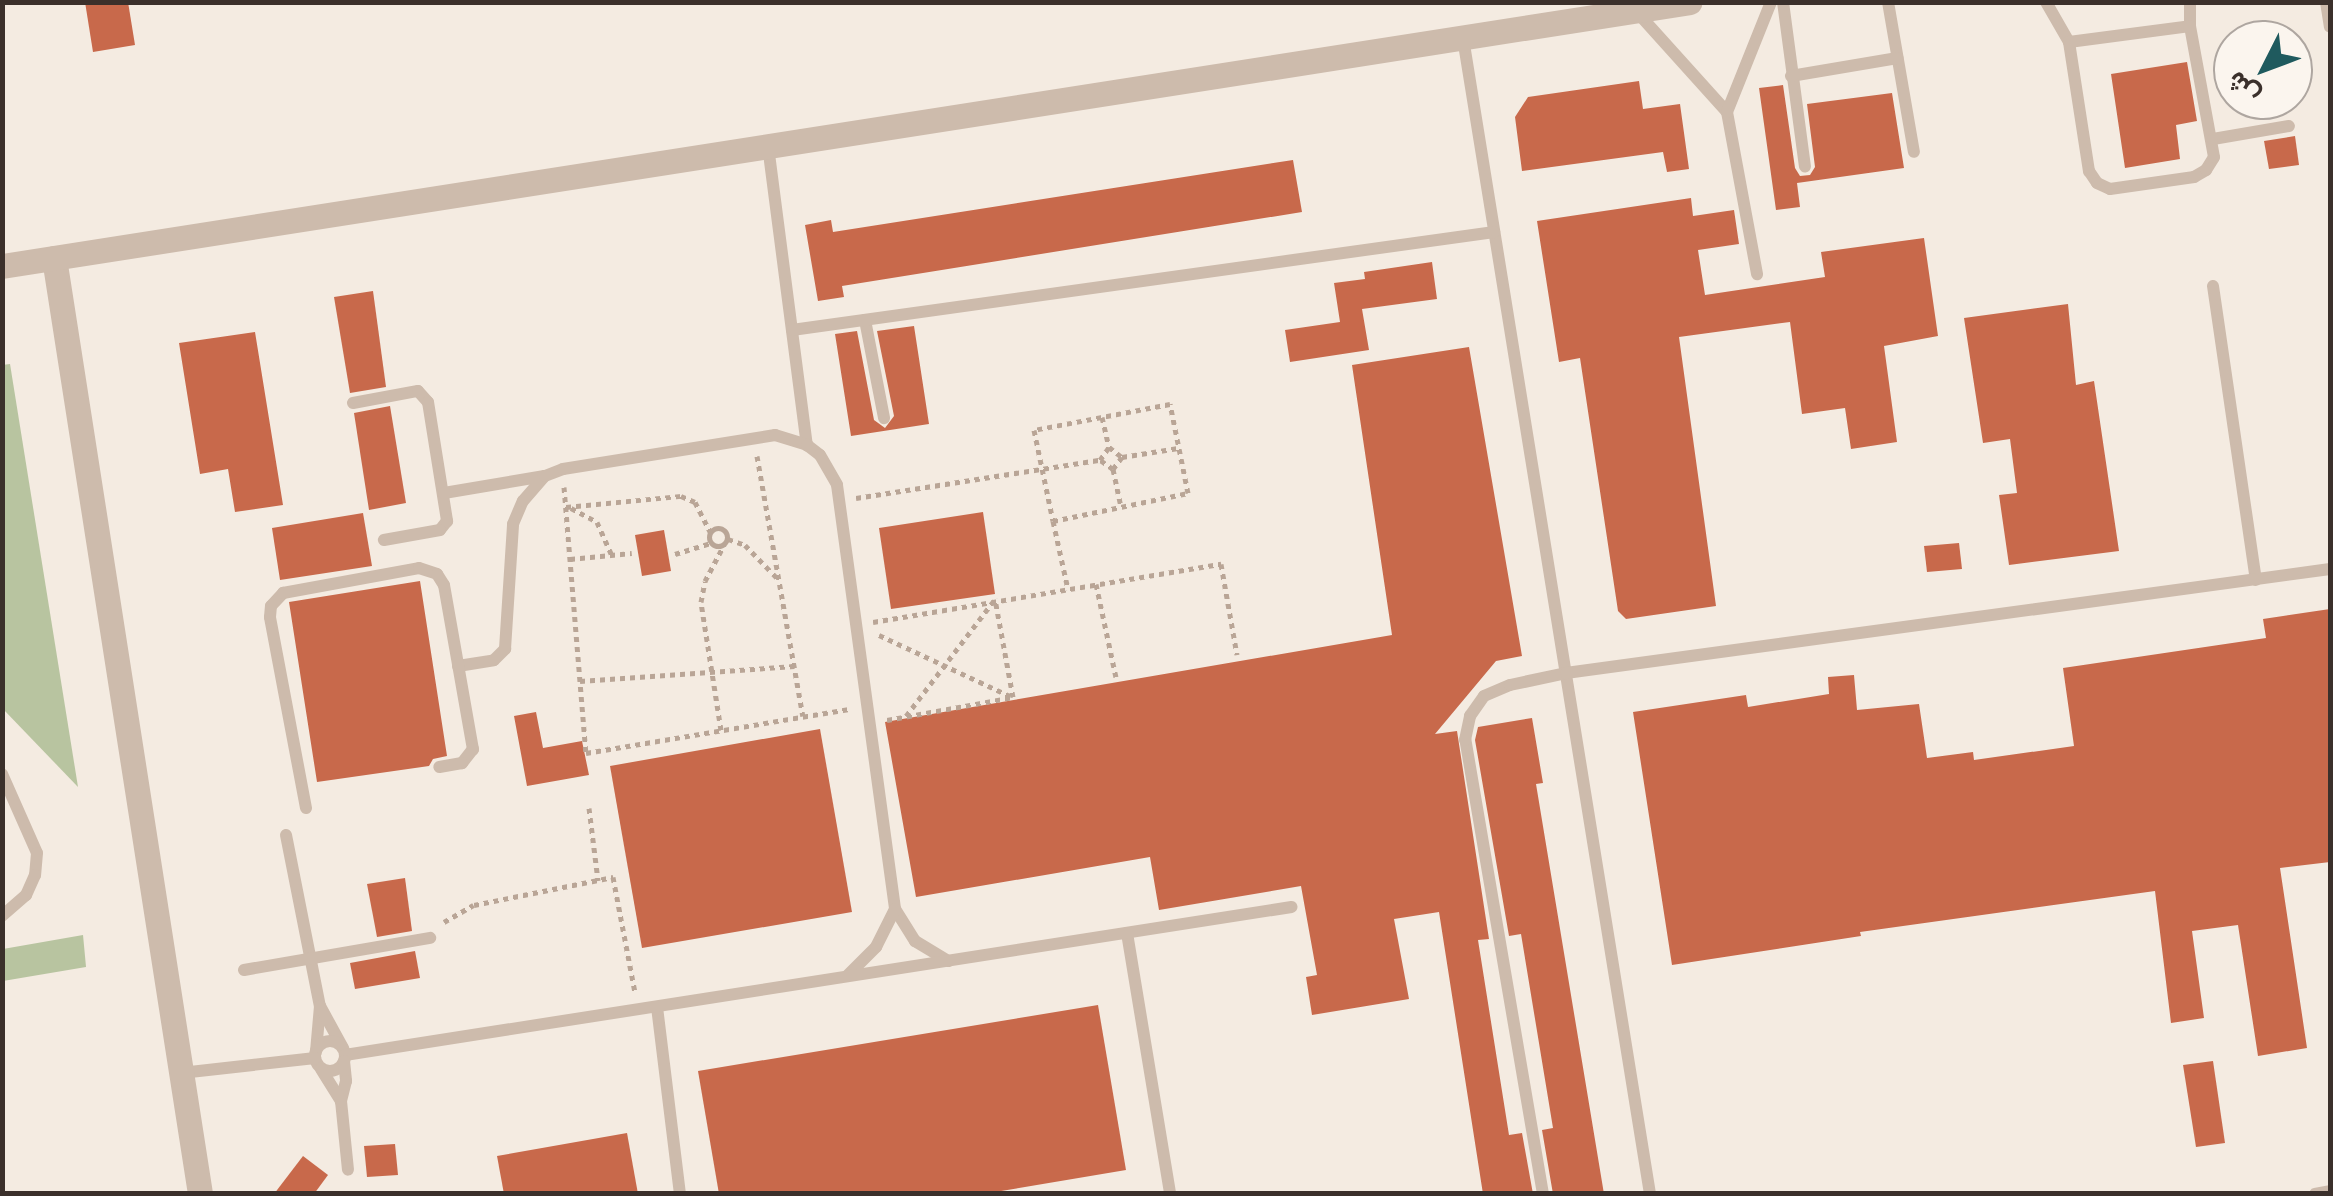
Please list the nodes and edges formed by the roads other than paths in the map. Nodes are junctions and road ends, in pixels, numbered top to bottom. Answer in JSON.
{"nodes":[{"id":1,"x":1689,"y":2,"type":"edge"},
{"id":2,"x":1771,"y":2,"type":"edge"},
{"id":3,"x":1782,"y":2,"type":"edge"},
{"id":4,"x":1888,"y":2,"type":"edge"},
{"id":5,"x":2046,"y":2,"type":"edge"},
{"id":6,"x":2190,"y":2,"type":"edge"},
{"id":7,"x":2326,"y":2,"type":"edge"},
{"id":8,"x":1636,"y":11,"type":"junction"},
{"id":9,"x":2190,"y":26,"type":"junction"},
{"id":10,"x":2330,"y":27,"type":"edge"},
{"id":11,"x":1463,"y":38,"type":"junction"},
{"id":12,"x":2070,"y":42,"type":"junction"},
{"id":13,"x":1898,"y":58,"type":"junction"},
{"id":14,"x":1791,"y":76,"type":"junction"},
{"id":15,"x":1726,"y":112,"type":"junction"},
{"id":16,"x":2289,"y":126,"type":"dead end"},
{"id":17,"x":2213,"y":139,"type":"junction"},
{"id":18,"x":768,"y":146,"type":"junction"},
{"id":19,"x":1914,"y":152,"type":"dead end"},
{"id":20,"x":1805,"y":167,"type":"dead end"},
{"id":21,"x":1494,"y":232,"type":"junction"},
{"id":22,"x":54,"y":258,"type":"junction"},
{"id":23,"x":2,"y":266,"type":"edge"},
{"id":24,"x":1756,"y":274,"type":"dead end"},
{"id":25,"x":2212,"y":286,"type":"dead end"},
{"id":26,"x":865,"y":320,"type":"junction"},
{"id":27,"x":792,"y":330,"type":"junction"},
{"id":28,"x":352,"y":403,"type":"dead end"},
{"id":29,"x":884,"y":418,"type":"dead end"},
{"id":30,"x":807,"y":445,"type":"junction"},
{"id":31,"x":546,"y":476,"type":"junction"},
{"id":32,"x":444,"y":492,"type":"junction"},
{"id":33,"x":384,"y":540,"type":"dead end"},
{"id":34,"x":2330,"y":570,"type":"edge"},
{"id":35,"x":2256,"y":580,"type":"junction"},
{"id":36,"x":458,"y":666,"type":"junction"},
{"id":37,"x":1566,"y":673,"type":"junction"},
{"id":38,"x":439,"y":767,"type":"dead end"},
{"id":39,"x":2,"y":774,"type":"edge"},
{"id":40,"x":306,"y":808,"type":"dead end"},
{"id":41,"x":286,"y":834,"type":"dead end"},
{"id":42,"x":1292,"y":907,"type":"dead end"},
{"id":43,"x":895,"y":909,"type":"junction"},
{"id":44,"x":2,"y":916,"type":"edge"},
{"id":45,"x":1126,"y":933,"type":"junction"},
{"id":46,"x":430,"y":938,"type":"road end"},
{"id":47,"x":310,"y":959,"type":"junction"},
{"id":48,"x":948,"y":961,"type":"junction"},
{"id":49,"x":244,"y":970,"type":"dead end"},
{"id":50,"x":845,"y":977,"type":"junction"},
{"id":51,"x":320,"y":1006,"type":"junction"},
{"id":52,"x":657,"y":1006,"type":"junction"},
{"id":53,"x":344,"y":1055,"type":"junction"},
{"id":54,"x":317,"y":1060,"type":"junction"},
{"id":55,"x":181,"y":1073,"type":"junction"},
{"id":56,"x":340,"y":1101,"type":"junction"},
{"id":57,"x":348,"y":1170,"type":"dead end"},
{"id":58,"x":2330,"y":1191,"type":"edge"},
{"id":59,"x":200,"y":1194,"type":"edge"},
{"id":60,"x":680,"y":1194,"type":"edge"},
{"id":61,"x":1170,"y":1194,"type":"edge"},
{"id":62,"x":1543,"y":1194,"type":"edge"},
{"id":63,"x":1650,"y":1194,"type":"edge"},
{"id":64,"x":2315,"y":1194,"type":"edge"}],
"edges":[{"from":1,"to":8,"type":"street"},
{"from":2,"to":15,"type":"lane"},
{"from":3,"to":14,"type":"lane"},
{"from":4,"to":13,"type":"lane"},
{"from":5,"to":12,"type":"lane"},
{"from":6,"to":9,"type":"lane"},
{"from":7,"to":10,"type":"lane"},
{"from":8,"to":11,"type":"street"},
{"from":8,"to":15,"type":"lane"},
{"from":9,"to":12,"type":"lane"},
{"from":9,"to":17,"type":"lane"},
{"from":11,"to":18,"type":"street"},
{"from":11,"to":21,"type":"lane"},
{"from":12,"to":17,"type":"lane"},
{"from":13,"to":14,"type":"lane"},
{"from":13,"to":19,"type":"lane"},
{"from":14,"to":20,"type":"lane"},
{"from":15,"to":24,"type":"lane"},
{"from":16,"to":17,"type":"lane"},
{"from":18,"to":22,"type":"street"},
{"from":18,"to":27,"type":"lane"},
{"from":21,"to":26,"type":"lane"},
{"from":21,"to":37,"type":"lane"},
{"from":22,"to":23,"type":"street"},
{"from":22,"to":55,"type":"street"},
{"from":25,"to":35,"type":"lane"},
{"from":26,"to":27,"type":"lane"},
{"from":26,"to":29,"type":"lane"},
{"from":27,"to":30,"type":"lane"},
{"from":28,"to":32,"type":"lane"},
{"from":30,"to":31,"type":"lane"},
{"from":30,"to":43,"type":"lane"},
{"from":31,"to":32,"type":"lane"},
{"from":31,"to":36,"type":"lane"},
{"from":32,"to":33,"type":"lane"},
{"from":34,"to":35,"type":"lane"},
{"from":35,"to":37,"type":"lane"},
{"from":36,"to":38,"type":"lane"},
{"from":36,"to":40,"type":"lane"},
{"from":37,"to":62,"type":"lane"},
{"from":37,"to":63,"type":"lane"},
{"from":39,"to":44,"type":"lane"},
{"from":41,"to":47,"type":"lane"},
{"from":42,"to":45,"type":"lane"},
{"from":43,"to":48,"type":"lane"},
{"from":43,"to":50,"type":"lane"},
{"from":45,"to":48,"type":"lane"},
{"from":45,"to":61,"type":"lane"},
{"from":46,"to":47,"type":"lane"},
{"from":47,"to":49,"type":"lane"},
{"from":47,"to":51,"type":"lane"},
{"from":48,"to":50,"type":"lane"},
{"from":50,"to":52,"type":"lane"},
{"from":51,"to":53,"type":"lane"},
{"from":51,"to":54,"type":"lane"},
{"from":52,"to":53,"type":"lane"},
{"from":52,"to":60,"type":"lane"},
{"from":53,"to":54,"type":"lane"},
{"from":53,"to":54,"type":"lane"},
{"from":53,"to":56,"type":"lane"},
{"from":54,"to":55,"type":"lane"},
{"from":54,"to":56,"type":"lane"},
{"from":55,"to":59,"type":"street"},
{"from":56,"to":57,"type":"lane"},
{"from":58,"to":64,"type":"lane"}]}
